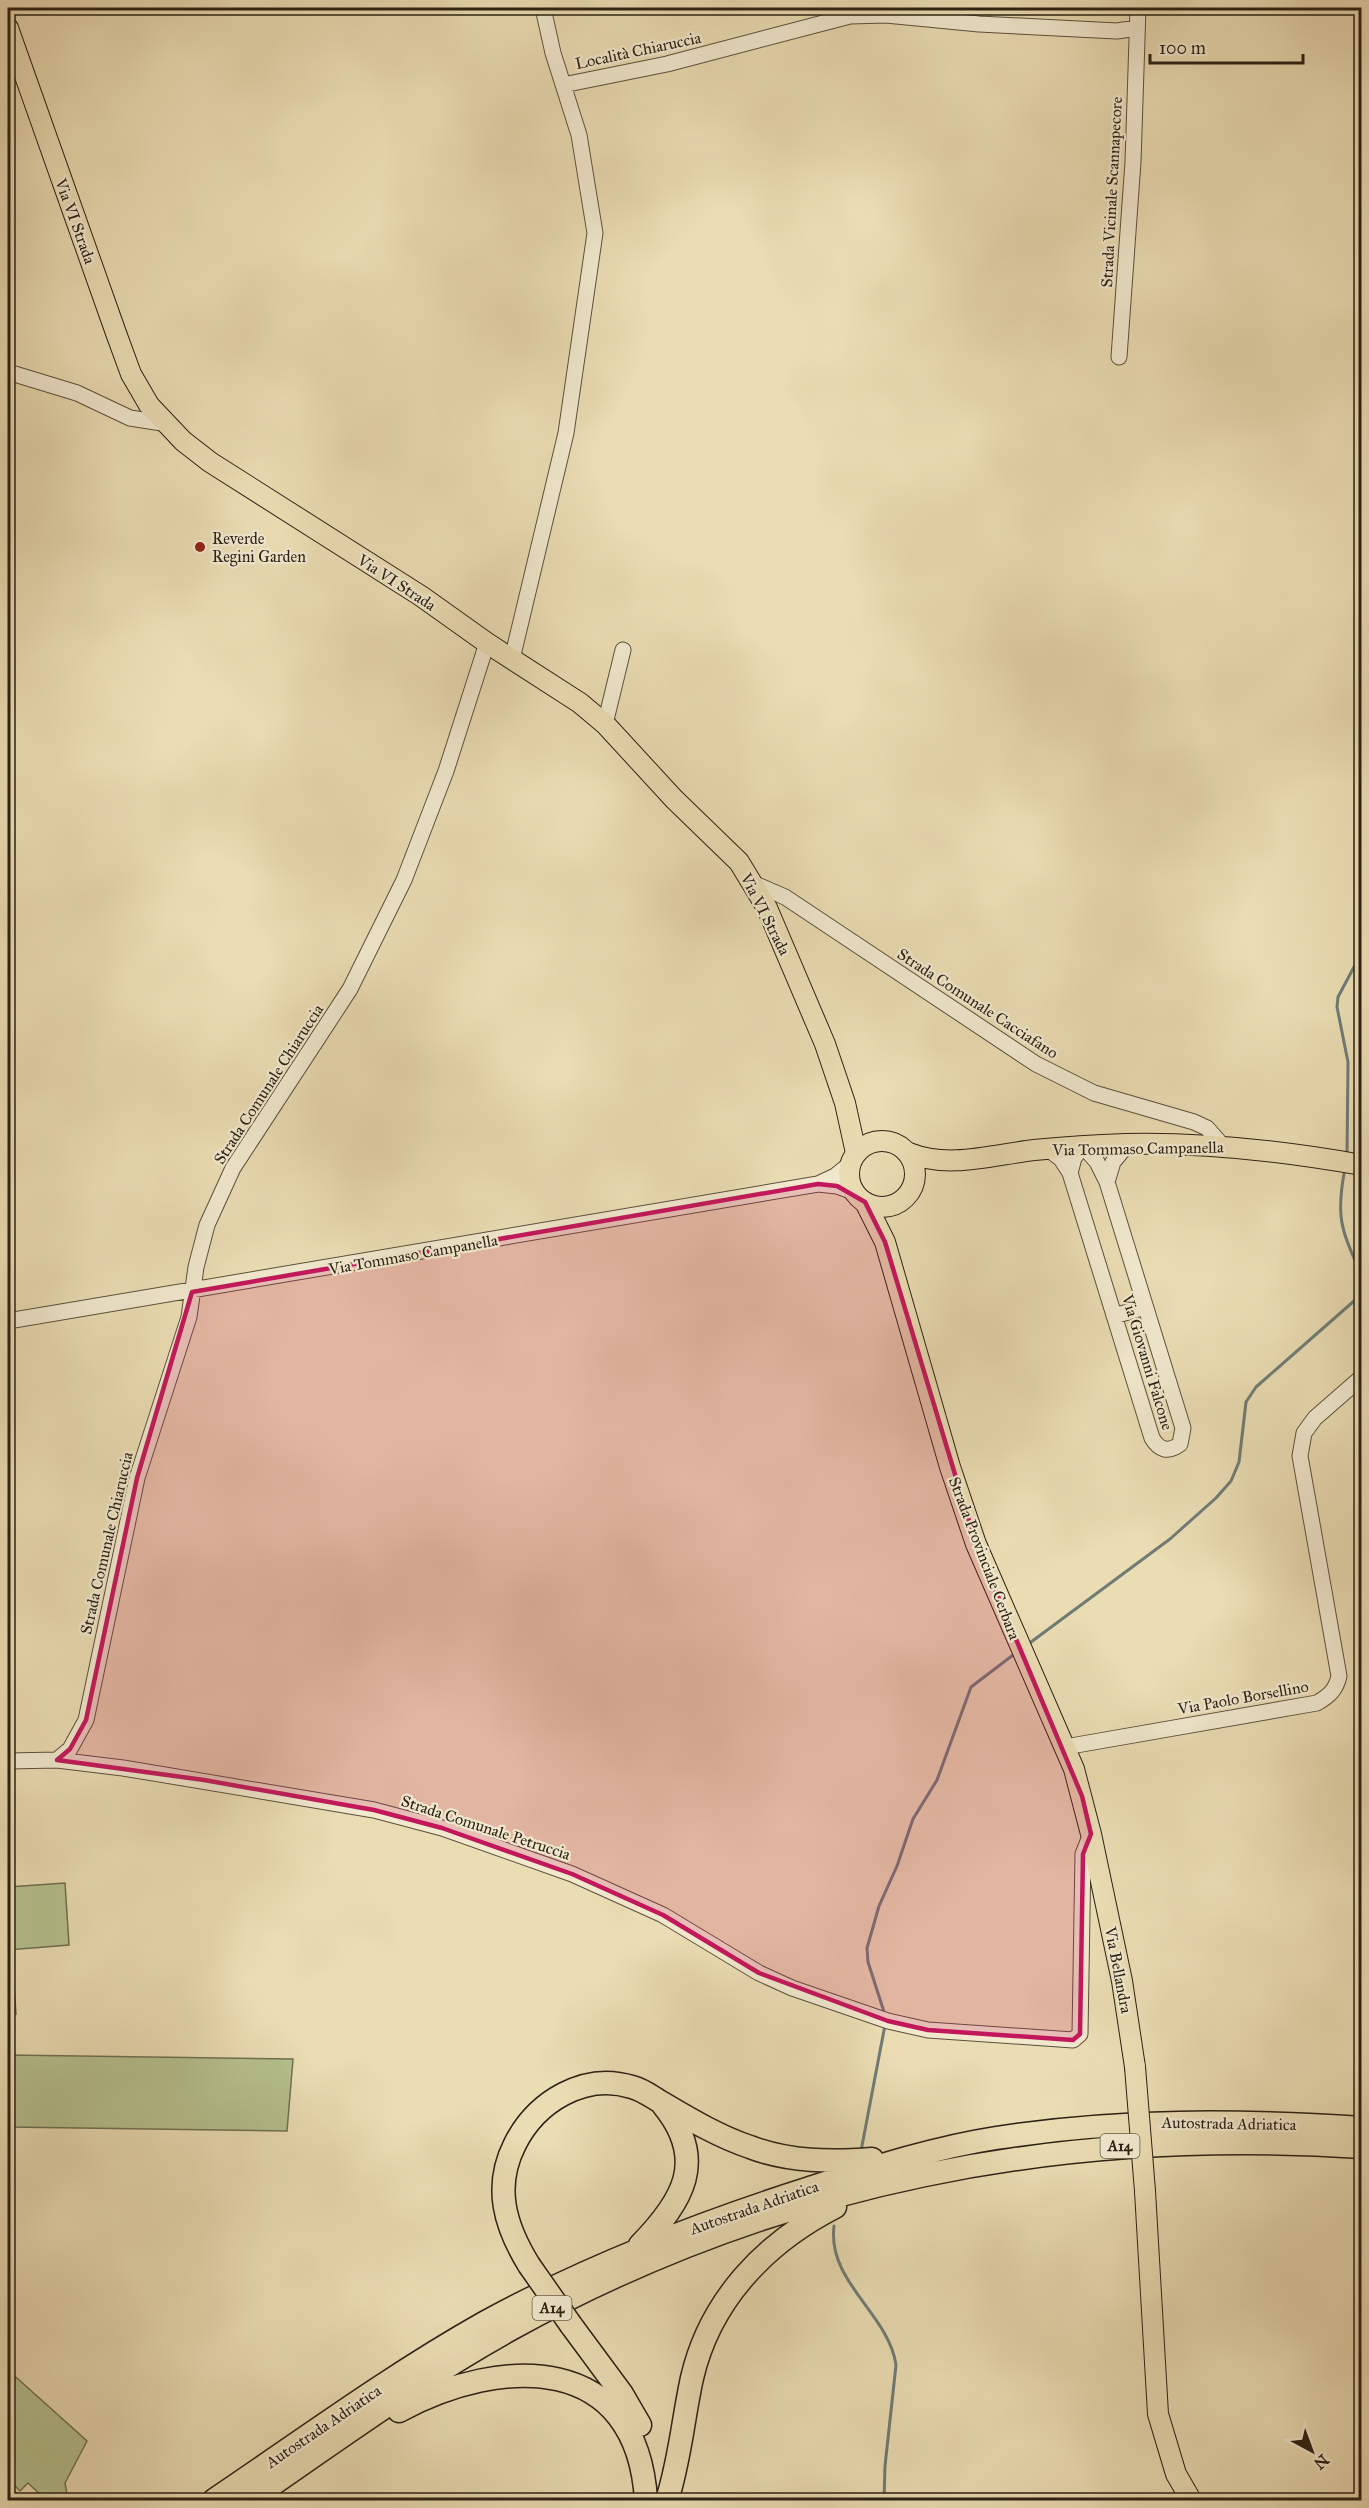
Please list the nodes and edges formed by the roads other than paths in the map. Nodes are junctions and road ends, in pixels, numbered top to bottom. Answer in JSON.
{"nodes":[{"id":1,"x":543,"y":8,"type":"edge"},
{"id":2,"x":1138,"y":8,"type":"edge"},
{"id":3,"x":8,"y":28,"type":"edge"},
{"id":4,"x":1137,"y":28,"type":"junction"},
{"id":5,"x":563,"y":84,"type":"junction"},
{"id":6,"x":1119,"y":357,"type":"dead end"},
{"id":7,"x":8,"y":372,"type":"edge"},
{"id":8,"x":149,"y":405,"type":"junction"},
{"id":9,"x":130,"y":418,"type":"junction"},
{"id":10,"x":162,"y":423,"type":"junction"},
{"id":11,"x":487,"y":643,"type":"junction"},
{"id":12,"x":623,"y":650,"type":"dead end"},
{"id":13,"x":512,"y":659,"type":"junction"},
{"id":14,"x":605,"y":724,"type":"junction"},
{"id":15,"x":754,"y":884,"type":"junction"},
{"id":16,"x":845,"y":1103,"type":"junction"},
{"id":17,"x":886,"y":1140,"type":"junction"},
{"id":18,"x":1128,"y":1144,"type":"junction"},
{"id":19,"x":1222,"y":1145,"type":"junction"},
{"id":20,"x":1083,"y":1146,"type":"junction"},
{"id":21,"x":1048,"y":1149,"type":"junction"},
{"id":22,"x":909,"y":1153,"type":"junction"},
{"id":23,"x":853,"y":1158,"type":"junction"},
{"id":24,"x":950,"y":1162,"type":"junction"},
{"id":25,"x":1360,"y":1165,"type":"edge"},
{"id":26,"x":1070,"y":1173,"type":"junction"},
{"id":27,"x":1107,"y":1182,"type":"junction"},
{"id":28,"x":818,"y":1184,"type":"junction"},
{"id":29,"x":913,"y":1187,"type":"junction"},
{"id":30,"x":860,"y":1198,"type":"junction"},
{"id":31,"x":899,"y":1202,"type":"junction"},
{"id":32,"x":885,"y":1242,"type":"junction"},
{"id":33,"x":192,"y":1292,"type":"junction"},
{"id":34,"x":1145,"y":1307,"type":"junction"},
{"id":35,"x":1114,"y":1316,"type":"junction"},
{"id":36,"x":8,"y":1321,"type":"edge"},
{"id":37,"x":1362,"y":1377,"type":"edge"},
{"id":38,"x":1065,"y":1748,"type":"junction"},
{"id":39,"x":57,"y":1760,"type":"junction"},
{"id":40,"x":8,"y":1761,"type":"edge"},
{"id":41,"x":1091,"y":1834,"type":"junction"},
{"id":42,"x":884,"y":2020,"type":"joint"},
{"id":43,"x":662,"y":2104,"type":"junction"},
{"id":44,"x":1362,"y":2128,"type":"edge"},
{"id":45,"x":1362,"y":2147,"type":"edge"},
{"id":46,"x":912,"y":2155,"type":"junction"},
{"id":47,"x":886,"y":2182,"type":"junction"},
{"id":48,"x":636,"y":2249,"type":"junction"},
{"id":49,"x":259,"y":2494,"type":"edge"},
{"id":50,"x":8,"y":2496,"type":"edge"},
{"id":51,"x":1191,"y":2499,"type":"edge"},
{"id":52,"x":13,"y":2500,"type":"edge"},
{"id":53,"x":214,"y":2500,"type":"edge"},
{"id":54,"x":646,"y":2500,"type":"edge"},
{"id":55,"x":651,"y":2500,"type":"edge"},
{"id":56,"x":667,"y":2500,"type":"edge"}],
"edges":[{"from":1,"to":5,"type":"street"},
{"from":2,"to":4,"type":"street"},
{"from":3,"to":8,"type":"main road","name":"Via VI Strada"},
{"from":4,"to":5,"type":"street","name":"Località Chiaruccia"},
{"from":4,"to":6,"type":"street","name":"Strada Vicinale Scannapecore"},
{"from":5,"to":13,"type":"street"},
{"from":7,"to":9,"type":"street"},
{"from":8,"to":9,"type":"street"},
{"from":8,"to":10,"type":"main road","name":"Via VI Strada"},
{"from":9,"to":10,"type":"street"},
{"from":10,"to":11,"type":"main road","name":"Via VI Strada"},
{"from":11,"to":13,"type":"main road","name":"Via VI Strada"},
{"from":11,"to":33,"type":"street","name":"Strada Comunale Chiaruccia"},
{"from":12,"to":14,"type":"street"},
{"from":13,"to":14,"type":"main road","name":"Via VI Strada"},
{"from":14,"to":15,"type":"main road","name":"Via VI Strada"},
{"from":15,"to":16,"type":"main road","name":"Via VI Strada"},
{"from":15,"to":19,"type":"street","name":"Strada Comunale Cacciafano"},
{"from":16,"to":17,"type":"main road","name":"Via VI Strada"},
{"from":16,"to":23,"type":"main road","name":"Via VI Strada"},
{"from":17,"to":22,"type":"main road"},
{"from":17,"to":23,"type":"main road"},
{"from":18,"to":19,"type":"main road","name":"Via Tommaso Campanella"},
{"from":18,"to":20,"type":"main road","name":"Via Tommaso Campanella"},
{"from":18,"to":27,"type":"street"},
{"from":19,"to":25,"type":"main road","name":"Via Tommaso Campanella"},
{"from":20,"to":21,"type":"main road","name":"Via Tommaso Campanella"},
{"from":20,"to":26,"type":"street"},
{"from":20,"to":27,"type":"street","name":"Via Giovanni Falcone"},
{"from":21,"to":24,"type":"main road","name":"Via Tommaso Campanella"},
{"from":21,"to":26,"type":"street","name":"Via Giovanni Falcone"},
{"from":22,"to":24,"type":"main road","name":"Via Tommaso Campanella"},
{"from":22,"to":29,"type":"main road"},
{"from":23,"to":28,"type":"street","name":"Via Tommaso Campanella"},
{"from":23,"to":30,"type":"main road","name":"Strada Provinciale Cerbara"},
{"from":24,"to":29,"type":"main road","name":"Via Tommaso Campanella"},
{"from":26,"to":35,"type":"street","name":"Via Giovanni Falcone"},
{"from":27,"to":34,"type":"street","name":"Via Giovanni Falcone"},
{"from":28,"to":30,"type":"street","name":"Via Tommaso Campanella"},
{"from":28,"to":33,"type":"street","name":"Via Tommaso Campanella"},
{"from":29,"to":31,"type":"main road"},
{"from":30,"to":31,"type":"main road"},
{"from":30,"to":32,"type":"main road","name":"Strada Provinciale Cerbara"},
{"from":31,"to":32,"type":"main road"},
{"from":32,"to":38,"type":"main road","name":"Strada Provinciale Cerbara"},
{"from":33,"to":36,"type":"street","name":"Via Tommaso Campanella"},
{"from":33,"to":39,"type":"street","name":"Strada Comunale Chiaruccia"},
{"from":34,"to":35,"type":"street"},
{"from":34,"to":35,"type":"street","name":"Via Giovanni Falcone"},
{"from":37,"to":38,"type":"street","name":"Via Paolo Borsellino"},
{"from":38,"to":41,"type":"main road","name":"Strada Provinciale Cerbara"},
{"from":39,"to":40,"type":"street","name":"Strada Comunale Petruccia"},
{"from":39,"to":42,"type":"street","name":"Strada Comunale Petruccia"},
{"from":41,"to":42,"type":"street","name":"Via Bellandra"},
{"from":41,"to":51,"type":"main road","name":"Via Bellandra","bridge":true},
{"from":43,"to":46,"type":"highway","number":"A14"},
{"from":43,"to":48,"type":"highway","number":"A14"},
{"from":43,"to":55,"type":"highway","number":"A14","bridge":true},
{"from":44,"to":46,"type":"highway","name":"Autostrada Adriatica","number":"A14"},
{"from":45,"to":47,"type":"highway","name":"Autostrada Adriatica","number":"A14"},
{"from":46,"to":48,"type":"highway","name":"Autostrada Adriatica","number":"A14"},
{"from":47,"to":49,"type":"highway","name":"Autostrada Adriatica","number":"A14"},
{"from":47,"to":56,"type":"highway","number":"A14"},
{"from":48,"to":53,"type":"highway","name":"Autostrada Adriatica","number":"A14"},
{"from":49,"to":54,"type":"highway","number":"A14"},
{"from":50,"to":52,"type":"street"}]}
